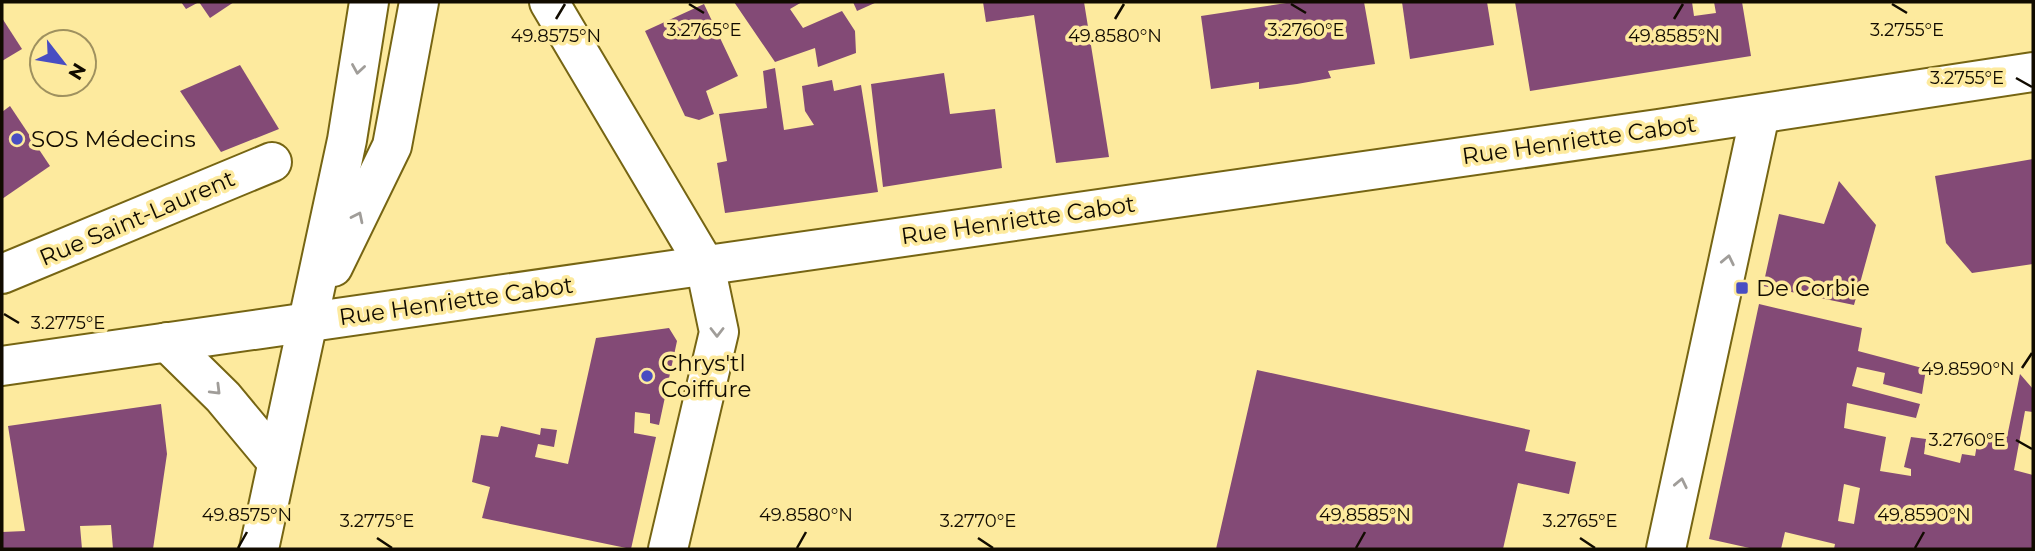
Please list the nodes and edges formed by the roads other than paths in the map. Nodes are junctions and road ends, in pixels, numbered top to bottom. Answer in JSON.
{"nodes":[{"id":1,"x":369,"y":2,"type":"edge"},
{"id":2,"x":419,"y":2,"type":"edge"},
{"id":3,"x":549,"y":2,"type":"edge"},
{"id":4,"x":2033,"y":72,"type":"edge"},
{"id":5,"x":1760,"y":114,"type":"junction"},
{"id":6,"x":272,"y":162,"type":"dead end"},
{"id":7,"x":705,"y":265,"type":"junction"},
{"id":8,"x":2,"y":274,"type":"edge"},
{"id":9,"x":307,"y":322,"type":"junction"},
{"id":10,"x":167,"y":342,"type":"junction"},
{"id":11,"x":2,"y":366,"type":"edge"},
{"id":12,"x":277,"y":462,"type":"junction"},
{"id":13,"x":259,"y":549,"type":"edge"},
{"id":14,"x":668,"y":549,"type":"edge"},
{"id":15,"x":1667,"y":549,"type":"edge"}],
"edges":[{"from":1,"to":9,"type":"street","one_way":true},
{"from":9,"to":2,"type":"street","one_way":true},
{"from":3,"to":7,"type":"street"},
{"from":4,"to":5,"type":"street","name":"Rue Henriette Cabot"},
{"from":5,"to":7,"type":"street","name":"Rue Henriette Cabot"},
{"from":15,"to":5,"type":"street","one_way":true},
{"from":6,"to":8,"type":"street","name":"Rue Saint-Laurent"},
{"from":7,"to":9,"type":"street","name":"Rue Henriette Cabot"},
{"from":7,"to":14,"type":"street","one_way":true},
{"from":9,"to":10,"type":"street","name":"Rue Henriette Cabot"},
{"from":9,"to":12,"type":"street"},
{"from":10,"to":11,"type":"street","name":"Rue Henriette Cabot"},
{"from":10,"to":12,"type":"street","one_way":true},
{"from":12,"to":13,"type":"street"}]}
